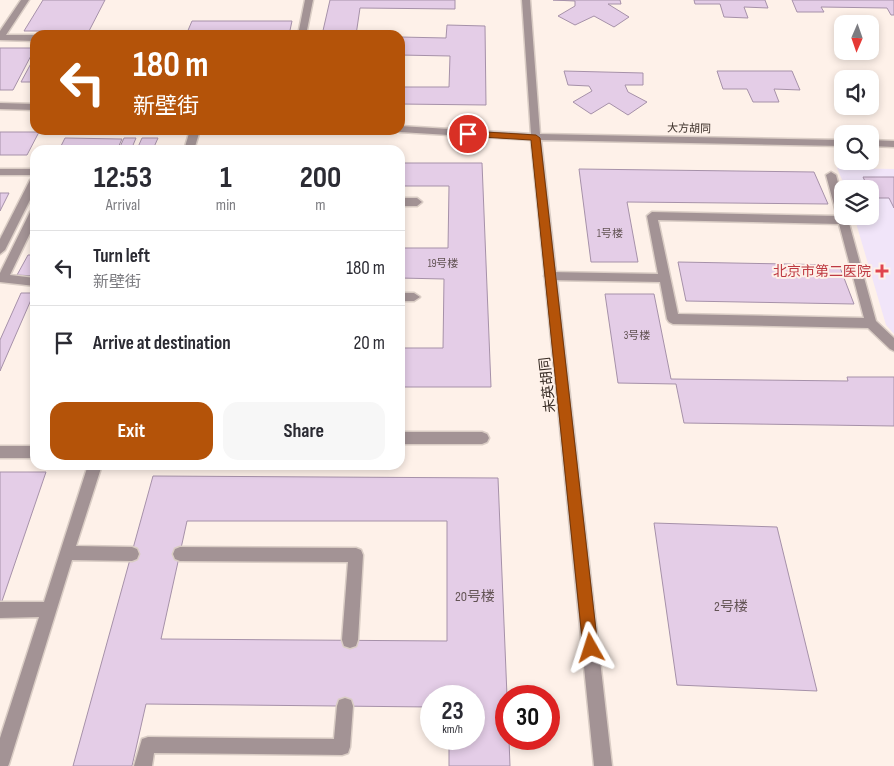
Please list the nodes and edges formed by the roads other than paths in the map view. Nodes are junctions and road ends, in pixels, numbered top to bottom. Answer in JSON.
{"nodes":[{"id":1,"x":25,"y":0,"type":"edge"},
{"id":2,"x":309,"y":0,"type":"edge"},
{"id":3,"x":526,"y":0,"type":"edge"},
{"id":4,"x":303,"y":30,"type":"edge"},
{"id":5,"x":0,"y":37,"type":"edge"},
{"id":6,"x":30,"y":38,"type":"edge"},
{"id":7,"x":0,"y":106,"type":"edge"},
{"id":8,"x":30,"y":107,"type":"edge"},
{"id":9,"x":405,"y":129,"type":"edge"},
{"id":10,"x":536,"y":138,"type":"junction"},
{"id":11,"x":834,"y":143,"type":"edge"},
{"id":12,"x":879,"y":144,"type":"edge"},
{"id":13,"x":894,"y":144,"type":"edge"},
{"id":14,"x":0,"y":172,"type":"edge"},
{"id":15,"x":30,"y":172,"type":"edge"},
{"id":16,"x":831,"y":175,"type":"dead end"},
{"id":17,"x":834,"y":186,"type":"edge"},
{"id":18,"x":30,"y":190,"type":"edge"},
{"id":19,"x":405,"y":202,"type":"edge"},
{"id":20,"x":417,"y":202,"type":"dead end"},
{"id":21,"x":834,"y":220,"type":"edge"},
{"id":22,"x":30,"y":222,"type":"edge"},
{"id":23,"x":844,"y":225,"type":"edge"},
{"id":24,"x":0,"y":250,"type":"edge"},
{"id":25,"x":550,"y":276,"type":"junction"},
{"id":26,"x":1,"y":278,"type":"edge"},
{"id":27,"x":665,"y":278,"type":"junction"},
{"id":28,"x":30,"y":281,"type":"edge"},
{"id":29,"x":405,"y":297,"type":"edge"},
{"id":30,"x":414,"y":297,"type":"dead end"},
{"id":31,"x":871,"y":323,"type":"junction"},
{"id":32,"x":894,"y":346,"type":"edge"},
{"id":33,"x":405,"y":438,"type":"edge"},
{"id":34,"x":482,"y":438,"type":"dead end"},
{"id":35,"x":0,"y":452,"type":"edge"},
{"id":36,"x":30,"y":452,"type":"edge"},
{"id":37,"x":93,"y":470,"type":"edge"},
{"id":38,"x":66,"y":554,"type":"junction"},
{"id":39,"x":132,"y":554,"type":"dead end"},
{"id":40,"x":180,"y":554,"type":"dead end"},
{"id":41,"x":49,"y":609,"type":"junction"},
{"id":42,"x":0,"y":610,"type":"edge"},
{"id":43,"x":350,"y":640,"type":"dead end"},
{"id":44,"x":345,"y":706,"type":"dead end"},
{"id":45,"x":3,"y":745,"type":"edge"},
{"id":46,"x":0,"y":764,"type":"edge"},
{"id":47,"x":144,"y":766,"type":"edge"},
{"id":48,"x":604,"y":766,"type":"edge"}],
"edges":[{"from":1,"to":5,"type":"street"},
{"from":2,"to":4,"type":"street"},
{"from":3,"to":10,"type":"street","name":"未英胡同"},
{"from":5,"to":6,"type":"street"},
{"from":7,"to":8,"type":"street"},
{"from":9,"to":10,"type":"street","name":"大方胡同"},
{"from":10,"to":11,"type":"street","name":"大方胡同"},
{"from":10,"to":25,"type":"street","name":"未英胡同"},
{"from":12,"to":13,"type":"street"},
{"from":14,"to":15,"type":"street"},
{"from":16,"to":17,"type":"street"},
{"from":18,"to":24,"type":"street"},
{"from":19,"to":20,"type":"street"},
{"from":21,"to":27,"type":"street"},
{"from":22,"to":26,"type":"street"},
{"from":23,"to":31,"type":"street"},
{"from":25,"to":27,"type":"street"},
{"from":25,"to":48,"type":"street","name":"未英胡同"},
{"from":26,"to":28,"type":"street"},
{"from":27,"to":31,"type":"street"},
{"from":29,"to":30,"type":"street"},
{"from":31,"to":32,"type":"street"},
{"from":33,"to":34,"type":"street"},
{"from":35,"to":36,"type":"street"},
{"from":37,"to":38,"type":"street"},
{"from":38,"to":39,"type":"street"},
{"from":38,"to":41,"type":"street"},
{"from":40,"to":43,"type":"street"},
{"from":41,"to":42,"type":"street"},
{"from":41,"to":45,"type":"street"},
{"from":44,"to":47,"type":"street"},
{"from":45,"to":46,"type":"street"}]}
